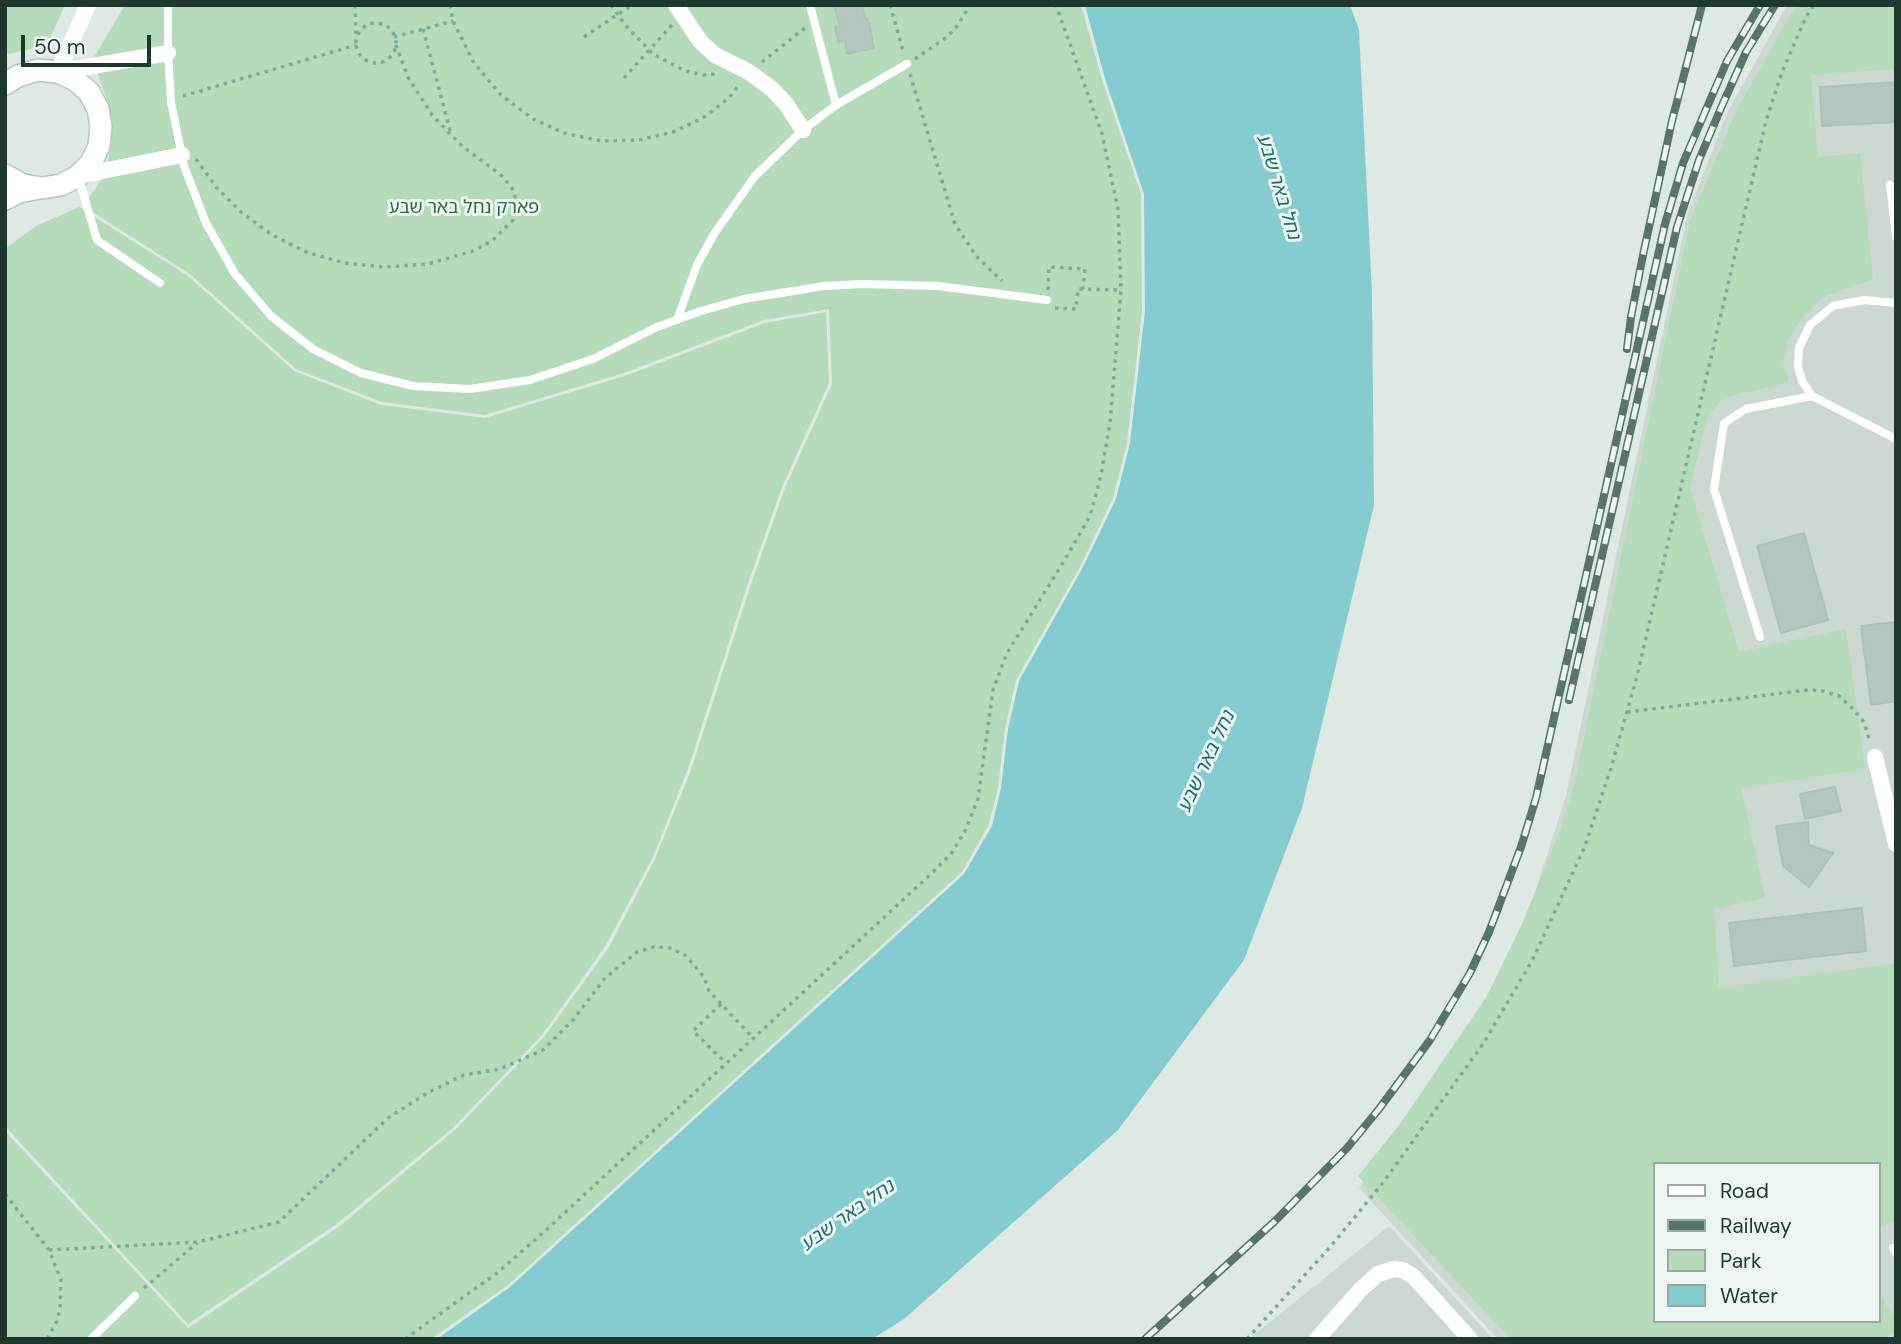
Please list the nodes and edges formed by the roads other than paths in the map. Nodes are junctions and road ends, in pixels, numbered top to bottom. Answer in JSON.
{"nodes":[{"id":1,"x":88,"y":5,"type":"edge"},
{"id":2,"x":168,"y":5,"type":"edge"},
{"id":3,"x":810,"y":5,"type":"edge"},
{"id":4,"x":678,"y":10,"type":"edge"},
{"id":5,"x":167,"y":53,"type":"junction"},
{"id":6,"x":907,"y":64,"type":"road end"},
{"id":7,"x":58,"y":72,"type":"junction"},
{"id":8,"x":10,"y":79,"type":"edge"},
{"id":9,"x":836,"y":105,"type":"junction"},
{"id":10,"x":803,"y":130,"type":"junction"},
{"id":11,"x":187,"y":152,"type":"junction"},
{"id":12,"x":5,"y":174,"type":"edge"},
{"id":13,"x":78,"y":176,"type":"junction"},
{"id":14,"x":1890,"y":185,"type":"dead end"},
{"id":15,"x":42,"y":188,"type":"junction"},
{"id":16,"x":5,"y":199,"type":"edge"},
{"id":17,"x":1896,"y":237,"type":"edge"},
{"id":18,"x":160,"y":283,"type":"dead end"},
{"id":19,"x":1047,"y":300,"type":"road end"},
{"id":20,"x":1896,"y":303,"type":"edge"},
{"id":21,"x":677,"y":320,"type":"junction"},
{"id":22,"x":1812,"y":396,"type":"junction"},
{"id":23,"x":1896,"y":439,"type":"edge"},
{"id":24,"x":1760,"y":638,"type":"dead end"},
{"id":25,"x":1875,"y":757,"type":"road end"},
{"id":26,"x":1896,"y":845,"type":"edge"},
{"id":27,"x":135,"y":1296,"type":"road end"},
{"id":28,"x":91,"y":1339,"type":"edge"},
{"id":29,"x":1317,"y":1339,"type":"edge"},
{"id":30,"x":1470,"y":1339,"type":"edge"}],
"edges":[{"from":1,"to":7,"type":"street"},
{"from":2,"to":5,"type":"lane"},
{"from":3,"to":9,"type":"lane"},
{"from":4,"to":10,"type":"street"},
{"from":5,"to":7,"type":"street"},
{"from":5,"to":11,"type":"lane"},
{"from":6,"to":9,"type":"lane"},
{"from":7,"to":8,"type":"street"},
{"from":7,"to":13,"type":"street"},
{"from":9,"to":10,"type":"lane"},
{"from":10,"to":21,"type":"lane"},
{"from":11,"to":13,"type":"street"},
{"from":11,"to":21,"type":"lane"},
{"from":12,"to":15,"type":"street"},
{"from":13,"to":15,"type":"street"},
{"from":13,"to":18,"type":"lane"},
{"from":14,"to":17,"type":"lane"},
{"from":15,"to":16,"type":"street"},
{"from":19,"to":21,"type":"lane"},
{"from":20,"to":22,"type":"lane"},
{"from":22,"to":23,"type":"lane"},
{"from":22,"to":24,"type":"lane"},
{"from":25,"to":26,"type":"street"},
{"from":27,"to":28,"type":"lane"},
{"from":29,"to":30,"type":"street"}]}
